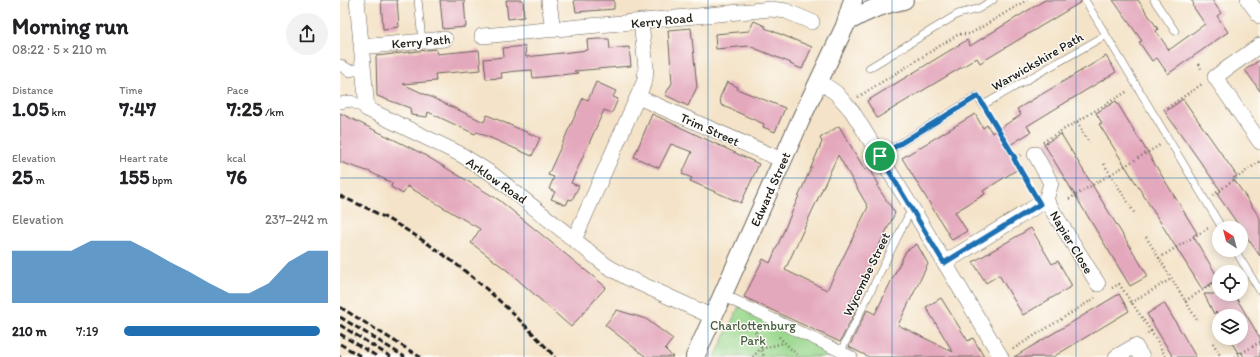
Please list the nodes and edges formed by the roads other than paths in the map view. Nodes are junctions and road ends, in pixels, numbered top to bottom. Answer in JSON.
{"nodes":[{"id":1,"x":357,"y":0,"type":"edge"},
{"id":2,"x":418,"y":0,"type":"edge"},
{"id":3,"x":853,"y":0,"type":"edge"},
{"id":4,"x":904,"y":0,"type":"edge"},
{"id":5,"x":993,"y":0,"type":"edge"},
{"id":6,"x":1085,"y":0,"type":"edge"},
{"id":7,"x":1154,"y":0,"type":"edge"},
{"id":8,"x":1248,"y":0,"type":"edge"},
{"id":9,"x":549,"y":2,"type":"dead end"},
{"id":10,"x":770,"y":4,"type":"edge"},
{"id":11,"x":1260,"y":16,"type":"edge"},
{"id":12,"x":641,"y":22,"type":"junction"},
{"id":13,"x":812,"y":22,"type":"dead end"},
{"id":14,"x":847,"y":22,"type":"junction"},
{"id":15,"x":553,"y":30,"type":"junction"},
{"id":16,"x":1175,"y":31,"type":"dead end"},
{"id":17,"x":1106,"y":35,"type":"junction"},
{"id":18,"x":482,"y":36,"type":"dead end"},
{"id":19,"x":445,"y":38,"type":"dead end"},
{"id":20,"x":422,"y":41,"type":"junction"},
{"id":21,"x":1260,"y":45,"type":"edge"},
{"id":22,"x":361,"y":47,"type":"junction"},
{"id":23,"x":340,"y":65,"type":"edge"},
{"id":24,"x":363,"y":68,"type":"junction"},
{"id":25,"x":869,"y":68,"type":"dead end"},
{"id":26,"x":819,"y":81,"type":"junction"},
{"id":27,"x":638,"y":97,"type":"junction"},
{"id":28,"x":340,"y":103,"type":"edge"},
{"id":29,"x":366,"y":109,"type":"junction"},
{"id":30,"x":1260,"y":142,"type":"edge"},
{"id":31,"x":1033,"y":150,"type":"road end"},
{"id":32,"x":880,"y":156,"type":"junction"},
{"id":33,"x":782,"y":160,"type":"junction"},
{"id":34,"x":1043,"y":202,"type":"junction"},
{"id":35,"x":912,"y":208,"type":"junction"},
{"id":36,"x":1218,"y":221,"type":"edge"},
{"id":37,"x":574,"y":240,"type":"junction"},
{"id":38,"x":1239,"y":257,"type":"edge"},
{"id":39,"x":944,"y":263,"type":"junction"},
{"id":40,"x":1101,"y":291,"type":"road end"},
{"id":41,"x":1260,"y":291,"type":"edge"},
{"id":42,"x":722,"y":295,"type":"junction"},
{"id":43,"x":713,"y":317,"type":"junction"},
{"id":44,"x":841,"y":351,"type":"junction"},
{"id":45,"x":1138,"y":351,"type":"edge"},
{"id":46,"x":695,"y":357,"type":"edge"},
{"id":47,"x":852,"y":357,"type":"edge"},
{"id":48,"x":1000,"y":357,"type":"edge"},
{"id":49,"x":1116,"y":357,"type":"edge"}],
"edges":[{"from":1,"to":22,"type":"street"},
{"from":2,"to":20,"type":"lane"},
{"from":3,"to":14,"type":"street","name":"Edward Street"},
{"from":4,"to":14,"type":"street"},
{"from":5,"to":25,"type":"lane"},
{"from":6,"to":17,"type":"lane"},
{"from":7,"to":16,"type":"lane"},
{"from":8,"to":11,"type":"street"},
{"from":9,"to":15,"type":"street"},
{"from":10,"to":12,"type":"street","name":"Kerry Road"},
{"from":10,"to":13,"type":"street","name":"Kerry Road"},
{"from":12,"to":15,"type":"street","name":"Kerry Road"},
{"from":12,"to":27,"type":"street"},
{"from":14,"to":26,"type":"street","name":"Edward Street"},
{"from":15,"to":18,"type":"street","name":"Kerry Road"},
{"from":17,"to":32,"type":"lane","name":"Warwickshire Path"},
{"from":17,"to":36,"type":"lane"},
{"from":19,"to":20,"type":"street","name":"Kerry Path"},
{"from":20,"to":22,"type":"street","name":"Kerry Path"},
{"from":21,"to":30,"type":"street"},
{"from":22,"to":24,"type":"street"},
{"from":23,"to":24,"type":"street"},
{"from":24,"to":29,"type":"street"},
{"from":26,"to":32,"type":"street"},
{"from":26,"to":33,"type":"street","name":"Edward Street"},
{"from":27,"to":33,"type":"street","name":"Trim Street"},
{"from":27,"to":37,"type":"street"},
{"from":28,"to":29,"type":"street"},
{"from":29,"to":37,"type":"street","name":"Arklow Road"},
{"from":31,"to":34,"type":"street","name":"Napier Close"},
{"from":32,"to":35,"type":"street"},
{"from":33,"to":42,"type":"street","name":"Edward Street"},
{"from":34,"to":39,"type":"street","name":"Napier Close"},
{"from":34,"to":40,"type":"street","name":"Napier Close"},
{"from":35,"to":39,"type":"street"},
{"from":35,"to":44,"type":"lane","name":"Wycombe Street"},
{"from":37,"to":43,"type":"street","name":"Arklow Road"},
{"from":38,"to":41,"type":"lane"},
{"from":39,"to":48,"type":"street"},
{"from":42,"to":43,"type":"street","name":"Edward Street"},
{"from":42,"to":44,"type":"street"},
{"from":43,"to":46,"type":"street","name":"Edward Street"},
{"from":44,"to":47,"type":"street"},
{"from":45,"to":49,"type":"street"}]}
